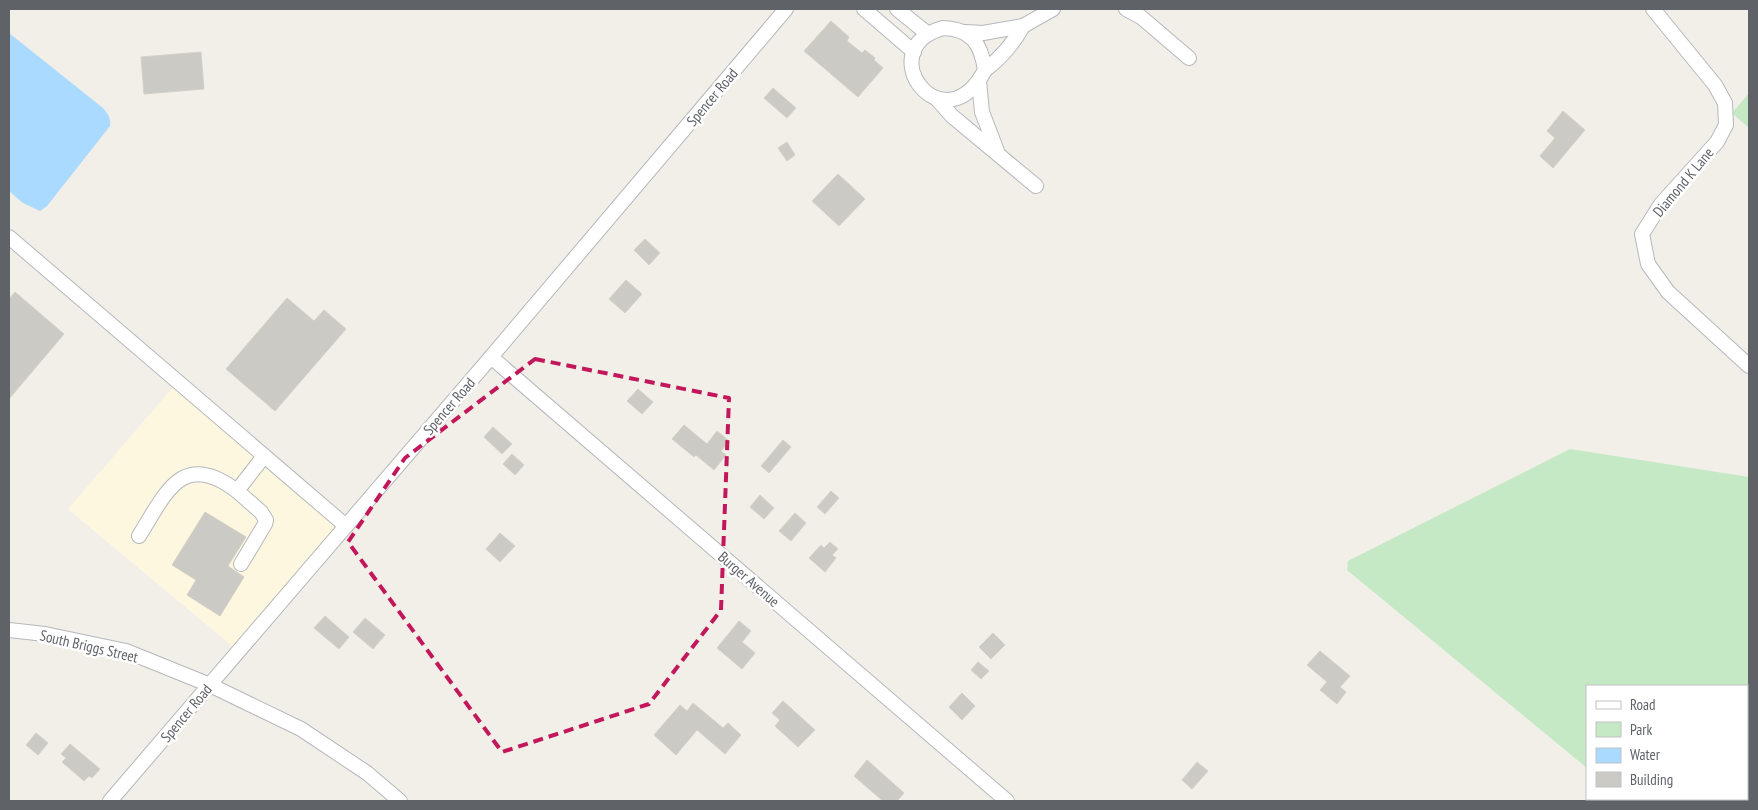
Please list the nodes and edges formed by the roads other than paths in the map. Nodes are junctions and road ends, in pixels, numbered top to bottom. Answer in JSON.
{"nodes":[{"id":1,"x":786,"y":9,"type":"edge"},
{"id":2,"x":864,"y":9,"type":"edge"},
{"id":3,"x":897,"y":9,"type":"edge"},
{"id":4,"x":1052,"y":9,"type":"edge"},
{"id":5,"x":1126,"y":9,"type":"edge"},
{"id":6,"x":1653,"y":9,"type":"edge"},
{"id":7,"x":1023,"y":26,"type":"junction"},
{"id":8,"x":965,"y":32,"type":"junction"},
{"id":9,"x":928,"y":34,"type":"junction"},
{"id":10,"x":914,"y":52,"type":"junction"},
{"id":11,"x":1190,"y":58,"type":"dead end"},
{"id":12,"x":982,"y":76,"type":"junction"},
{"id":13,"x":936,"y":98,"type":"junction"},
{"id":14,"x":997,"y":152,"type":"junction"},
{"id":15,"x":1036,"y":186,"type":"dead end"},
{"id":16,"x":9,"y":237,"type":"edge"},
{"id":17,"x":491,"y":357,"type":"junction"},
{"id":18,"x":1749,"y":366,"type":"edge"},
{"id":19,"x":264,"y":456,"type":"junction"},
{"id":20,"x":237,"y":491,"type":"junction"},
{"id":21,"x":346,"y":526,"type":"junction"},
{"id":22,"x":139,"y":536,"type":"dead end"},
{"id":23,"x":241,"y":564,"type":"dead end"},
{"id":24,"x":9,"y":630,"type":"edge"},
{"id":25,"x":210,"y":685,"type":"junction"},
{"id":26,"x":110,"y":801,"type":"edge"},
{"id":27,"x":400,"y":801,"type":"edge"},
{"id":28,"x":1007,"y":801,"type":"edge"}],
"edges":[{"from":1,"to":17,"type":"street","name":"Spencer Road"},
{"from":2,"to":10,"type":"street"},
{"from":3,"to":9,"type":"street"},
{"from":4,"to":7,"type":"street"},
{"from":5,"to":11,"type":"street"},
{"from":6,"to":18,"type":"street","name":"Diamond K Lane"},
{"from":7,"to":8,"type":"street"},
{"from":7,"to":12,"type":"street"},
{"from":8,"to":9,"type":"street"},
{"from":8,"to":12,"type":"street"},
{"from":9,"to":10,"type":"street"},
{"from":10,"to":13,"type":"street"},
{"from":12,"to":13,"type":"street"},
{"from":12,"to":14,"type":"street"},
{"from":13,"to":14,"type":"street"},
{"from":14,"to":15,"type":"street"},
{"from":16,"to":19,"type":"street"},
{"from":17,"to":21,"type":"street","name":"Spencer Road"},
{"from":17,"to":28,"type":"street","name":"Burger Avenue"},
{"from":19,"to":20,"type":"street"},
{"from":19,"to":21,"type":"street"},
{"from":20,"to":22,"type":"street"},
{"from":20,"to":23,"type":"street"},
{"from":21,"to":25,"type":"street","name":"Spencer Road"},
{"from":24,"to":25,"type":"street","name":"South Briggs Street"},
{"from":25,"to":26,"type":"street","name":"Spencer Road"},
{"from":25,"to":27,"type":"street","name":"South Briggs Street"}]}
